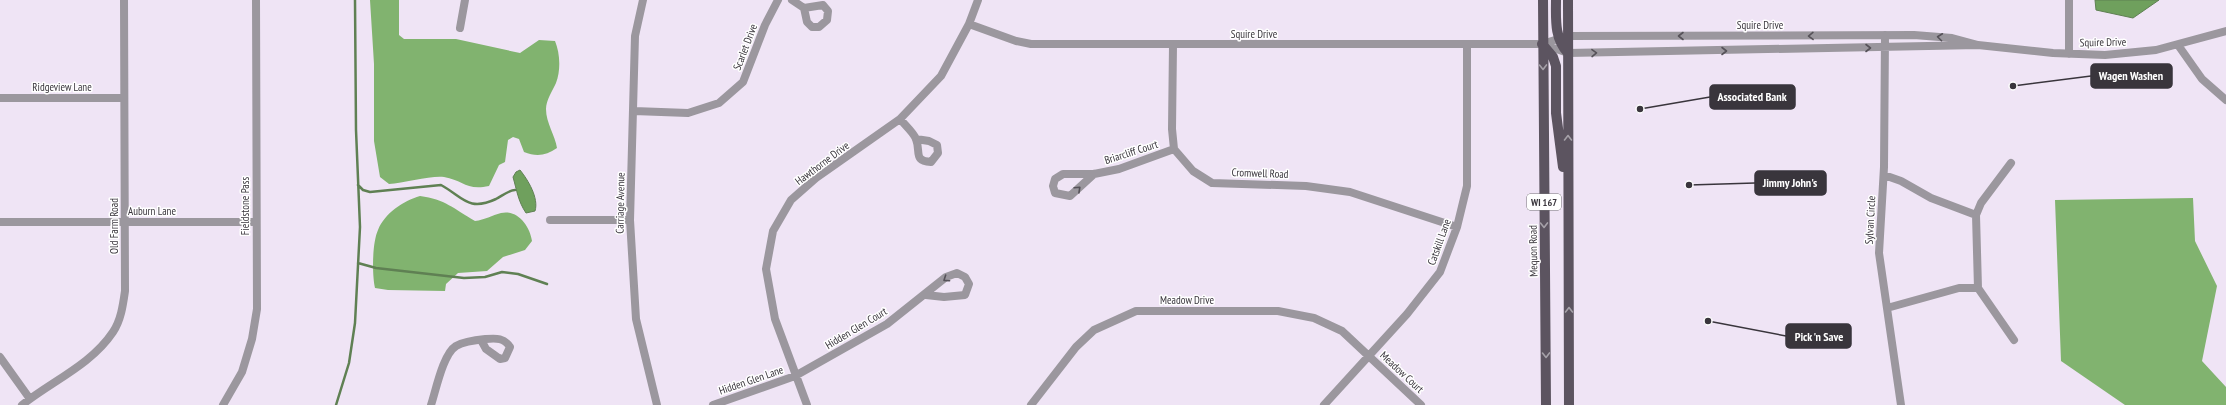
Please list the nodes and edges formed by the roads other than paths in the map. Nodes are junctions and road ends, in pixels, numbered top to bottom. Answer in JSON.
{"nodes":[{"id":1,"x":124,"y":0,"type":"edge"},
{"id":2,"x":256,"y":0,"type":"edge"},
{"id":3,"x":465,"y":0,"type":"edge"},
{"id":4,"x":643,"y":0,"type":"edge"},
{"id":5,"x":778,"y":0,"type":"edge"},
{"id":6,"x":792,"y":0,"type":"edge"},
{"id":7,"x":978,"y":0,"type":"edge"},
{"id":8,"x":1543,"y":0,"type":"edge"},
{"id":9,"x":1556,"y":0,"type":"edge"},
{"id":10,"x":1568,"y":0,"type":"edge"},
{"id":11,"x":2069,"y":0,"type":"edge"},
{"id":12,"x":804,"y":8,"type":"dead end"},
{"id":13,"x":969,"y":24,"type":"junction"},
{"id":14,"x":460,"y":28,"type":"dead end"},
{"id":15,"x":2226,"y":31,"type":"edge"},
{"id":16,"x":1885,"y":35,"type":"junction"},
{"id":17,"x":1563,"y":37,"type":"junction"},
{"id":18,"x":1467,"y":44,"type":"junction"},
{"id":19,"x":1542,"y":44,"type":"junction"},
{"id":20,"x":1173,"y":45,"type":"junction"},
{"id":21,"x":1978,"y":45,"type":"junction"},
{"id":22,"x":2178,"y":45,"type":"junction"},
{"id":23,"x":1885,"y":48,"type":"junction"},
{"id":24,"x":1568,"y":53,"type":"junction"},
{"id":25,"x":2069,"y":54,"type":"junction"},
{"id":26,"x":0,"y":98,"type":"edge"},
{"id":27,"x":124,"y":98,"type":"junction"},
{"id":28,"x":2226,"y":100,"type":"edge"},
{"id":29,"x":634,"y":111,"type":"junction"},
{"id":30,"x":900,"y":119,"type":"junction"},
{"id":31,"x":916,"y":139,"type":"dead end"},
{"id":32,"x":1174,"y":148,"type":"junction"},
{"id":33,"x":2011,"y":163,"type":"dead end"},
{"id":34,"x":1094,"y":174,"type":"junction"},
{"id":35,"x":1884,"y":175,"type":"junction"},
{"id":36,"x":1568,"y":191,"type":"junction"},
{"id":37,"x":1976,"y":215,"type":"junction"},
{"id":38,"x":550,"y":220,"type":"dead end"},
{"id":39,"x":630,"y":220,"type":"junction"},
{"id":40,"x":0,"y":222,"type":"edge"},
{"id":41,"x":125,"y":222,"type":"junction"},
{"id":42,"x":256,"y":222,"type":"junction"},
{"id":43,"x":1457,"y":227,"type":"junction"},
{"id":44,"x":1978,"y":288,"type":"junction"},
{"id":45,"x":926,"y":295,"type":"junction"},
{"id":46,"x":1887,"y":308,"type":"junction"},
{"id":47,"x":481,"y":340,"type":"dead end"},
{"id":48,"x":2014,"y":340,"type":"dead end"},
{"id":49,"x":1368,"y":356,"type":"junction"},
{"id":50,"x":0,"y":357,"type":"edge"},
{"id":51,"x":796,"y":376,"type":"junction"},
{"id":52,"x":30,"y":398,"type":"junction"},
{"id":53,"x":22,"y":405,"type":"edge"},
{"id":54,"x":223,"y":405,"type":"edge"},
{"id":55,"x":431,"y":405,"type":"edge"},
{"id":56,"x":658,"y":405,"type":"edge"},
{"id":57,"x":713,"y":405,"type":"edge"},
{"id":58,"x":807,"y":405,"type":"edge"},
{"id":59,"x":1031,"y":405,"type":"edge"},
{"id":60,"x":1324,"y":405,"type":"edge"},
{"id":61,"x":1421,"y":405,"type":"edge"},
{"id":62,"x":1546,"y":405,"type":"edge"},
{"id":63,"x":1569,"y":405,"type":"edge"},
{"id":64,"x":1901,"y":405,"type":"edge"}],
"edges":[{"from":1,"to":27,"type":"street","name":"Old Farm Road"},
{"from":2,"to":42,"type":"street","name":"Fieldstone Pass"},
{"from":3,"to":14,"type":"street"},
{"from":4,"to":29,"type":"street","name":"Carriage Avenue"},
{"from":5,"to":29,"type":"street","name":"Scarlet Drive"},
{"from":6,"to":12,"type":"street"},
{"from":7,"to":13,"type":"street","name":"Hawthorne Drive"},
{"from":8,"to":19,"type":"main road","name":"Mequon Road","number":"WI 167"},
{"from":9,"to":17,"type":"main road"},
{"from":10,"to":17,"type":"main road"},
{"from":11,"to":25,"type":"street"},
{"from":13,"to":20,"type":"street","name":"Squire Drive"},
{"from":13,"to":30,"type":"street","name":"Hawthorne Drive"},
{"from":15,"to":22,"type":"street","name":"Squire Drive"},
{"from":16,"to":17,"type":"street","name":"Squire Drive","one_way":true},
{"from":21,"to":16,"type":"street","name":"Squire Drive","one_way":true},
{"from":16,"to":23,"type":"street","name":"Sylvan Circle"},
{"from":17,"to":19,"type":"street","name":"Squire Drive"},
{"from":17,"to":24,"type":"main road"},
{"from":18,"to":19,"type":"street","name":"Squire Drive"},
{"from":18,"to":20,"type":"street","name":"Squire Drive"},
{"from":18,"to":43,"type":"street","name":"Catskill Lane"},
{"from":19,"to":24,"type":"street","name":"Squire Drive"},
{"from":19,"to":36,"type":"main road"},
{"from":19,"to":62,"type":"main road","name":"Mequon Road","number":"WI 167","one_way":true},
{"from":20,"to":32,"type":"street"},
{"from":21,"to":23,"type":"street","name":"Squire Drive"},
{"from":21,"to":25,"type":"street","name":"Squire Drive"},
{"from":22,"to":25,"type":"street","name":"Squire Drive"},
{"from":22,"to":28,"type":"street"},
{"from":24,"to":23,"type":"street","name":"Squire Drive","one_way":true},
{"from":23,"to":35,"type":"street","name":"Sylvan Circle"},
{"from":36,"to":24,"type":"main road","number":"WI 167","one_way":true},
{"from":26,"to":27,"type":"street","name":"Ridgeview Lane"},
{"from":27,"to":41,"type":"street","name":"Old Farm Road"},
{"from":29,"to":39,"type":"street","name":"Carriage Avenue"},
{"from":30,"to":31,"type":"street"},
{"from":30,"to":51,"type":"street","name":"Hawthorne Drive"},
{"from":32,"to":34,"type":"street","name":"Briarcliff Court"},
{"from":32,"to":43,"type":"street","name":"Cromwell Road"},
{"from":33,"to":37,"type":"street"},
{"from":34,"to":34,"type":"street","name":"Briarcliff Court","one_way":true},
{"from":35,"to":37,"type":"street"},
{"from":35,"to":46,"type":"street","name":"Sylvan Circle"},
{"from":63,"to":36,"type":"main road","number":"WI 167","one_way":true},
{"from":37,"to":44,"type":"street"},
{"from":38,"to":39,"type":"street"},
{"from":39,"to":56,"type":"street","name":"Carriage Avenue"},
{"from":40,"to":41,"type":"street","name":"Auburn Lane"},
{"from":41,"to":42,"type":"street","name":"Auburn Lane"},
{"from":41,"to":52,"type":"street","name":"Old Farm Road"},
{"from":42,"to":54,"type":"street","name":"Fieldstone Pass"},
{"from":43,"to":49,"type":"street","name":"Catskill Lane"},
{"from":44,"to":46,"type":"street"},
{"from":44,"to":48,"type":"street"},
{"from":45,"to":45,"type":"street","name":"Hidden Glen Court","one_way":true},
{"from":45,"to":51,"type":"street","name":"Hidden Glen Court"},
{"from":46,"to":64,"type":"street","name":"Sylvan Circle"},
{"from":47,"to":55,"type":"street"},
{"from":49,"to":59,"type":"street","name":"Meadow Drive"},
{"from":49,"to":60,"type":"street","name":"Catskill Lane"},
{"from":49,"to":61,"type":"street","name":"Meadow Court"},
{"from":50,"to":52,"type":"street"},
{"from":51,"to":57,"type":"street","name":"Hidden Glen Lane"},
{"from":51,"to":58,"type":"street"},
{"from":52,"to":53,"type":"street","name":"Old Farm Road"}]}
